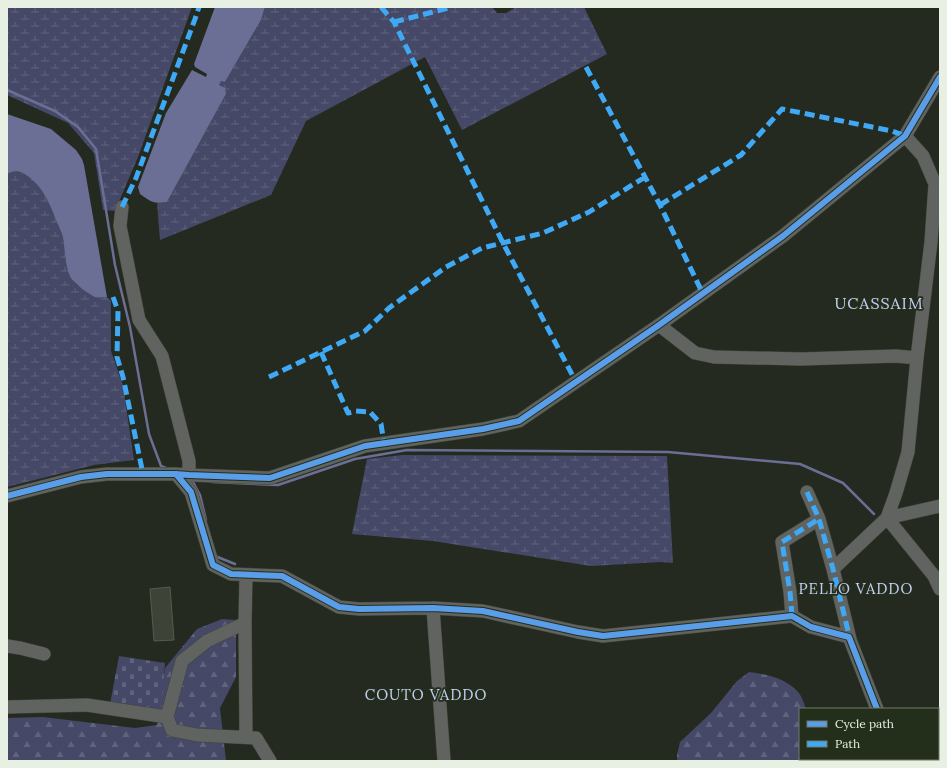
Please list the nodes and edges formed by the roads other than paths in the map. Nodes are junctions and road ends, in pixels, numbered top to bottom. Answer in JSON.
{"nodes":[{"id":1,"x":940,"y":77,"type":"edge"},
{"id":2,"x":905,"y":136,"type":"junction"},
{"id":3,"x":122,"y":207,"type":"dead end"},
{"id":4,"x":659,"y":325,"type":"junction"},
{"id":5,"x":917,"y":358,"type":"junction"},
{"id":6,"x":182,"y":475,"type":"junction"},
{"id":7,"x":807,"y":492,"type":"dead end"},
{"id":8,"x":7,"y":496,"type":"edge"},
{"id":9,"x":940,"y":506,"type":"edge"},
{"id":10,"x":887,"y":518,"type":"junction"},
{"id":11,"x":819,"y":519,"type":"junction"},
{"id":12,"x":833,"y":569,"type":"junction"},
{"id":13,"x":246,"y":575,"type":"junction"},
{"id":14,"x":940,"y":589,"type":"edge"},
{"id":15,"x":433,"y":608,"type":"junction"},
{"id":16,"x":792,"y":616,"type":"junction"},
{"id":17,"x":245,"y":624,"type":"junction"},
{"id":18,"x":850,"y":639,"type":"junction"},
{"id":19,"x":7,"y":646,"type":"edge"},
{"id":20,"x":44,"y":654,"type":"dead end"},
{"id":21,"x":7,"y":707,"type":"edge"},
{"id":22,"x":877,"y":708,"type":"edge"},
{"id":23,"x":166,"y":717,"type":"junction"},
{"id":24,"x":246,"y":737,"type":"junction"},
{"id":25,"x":270,"y":761,"type":"edge"},
{"id":26,"x":444,"y":761,"type":"edge"}],
"edges":[{"from":1,"to":2,"type":"street"},
{"from":2,"to":4,"type":"street"},
{"from":2,"to":5,"type":"street"},
{"from":3,"to":6,"type":"street"},
{"from":4,"to":5,"type":"street"},
{"from":4,"to":6,"type":"street"},
{"from":5,"to":10,"type":"street"},
{"from":6,"to":8,"type":"street"},
{"from":6,"to":13,"type":"street"},
{"from":7,"to":11,"type":"street"},
{"from":9,"to":10,"type":"street"},
{"from":10,"to":12,"type":"street"},
{"from":10,"to":14,"type":"street"},
{"from":11,"to":12,"type":"street"},
{"from":11,"to":16,"type":"street"},
{"from":12,"to":18,"type":"street"},
{"from":13,"to":15,"type":"street"},
{"from":13,"to":17,"type":"street"},
{"from":15,"to":16,"type":"street"},
{"from":15,"to":26,"type":"street"},
{"from":16,"to":18,"type":"street"},
{"from":17,"to":23,"type":"street"},
{"from":17,"to":24,"type":"street"},
{"from":18,"to":22,"type":"street"},
{"from":19,"to":20,"type":"street"},
{"from":21,"to":23,"type":"street"},
{"from":23,"to":24,"type":"street"},
{"from":24,"to":25,"type":"street"}]}
